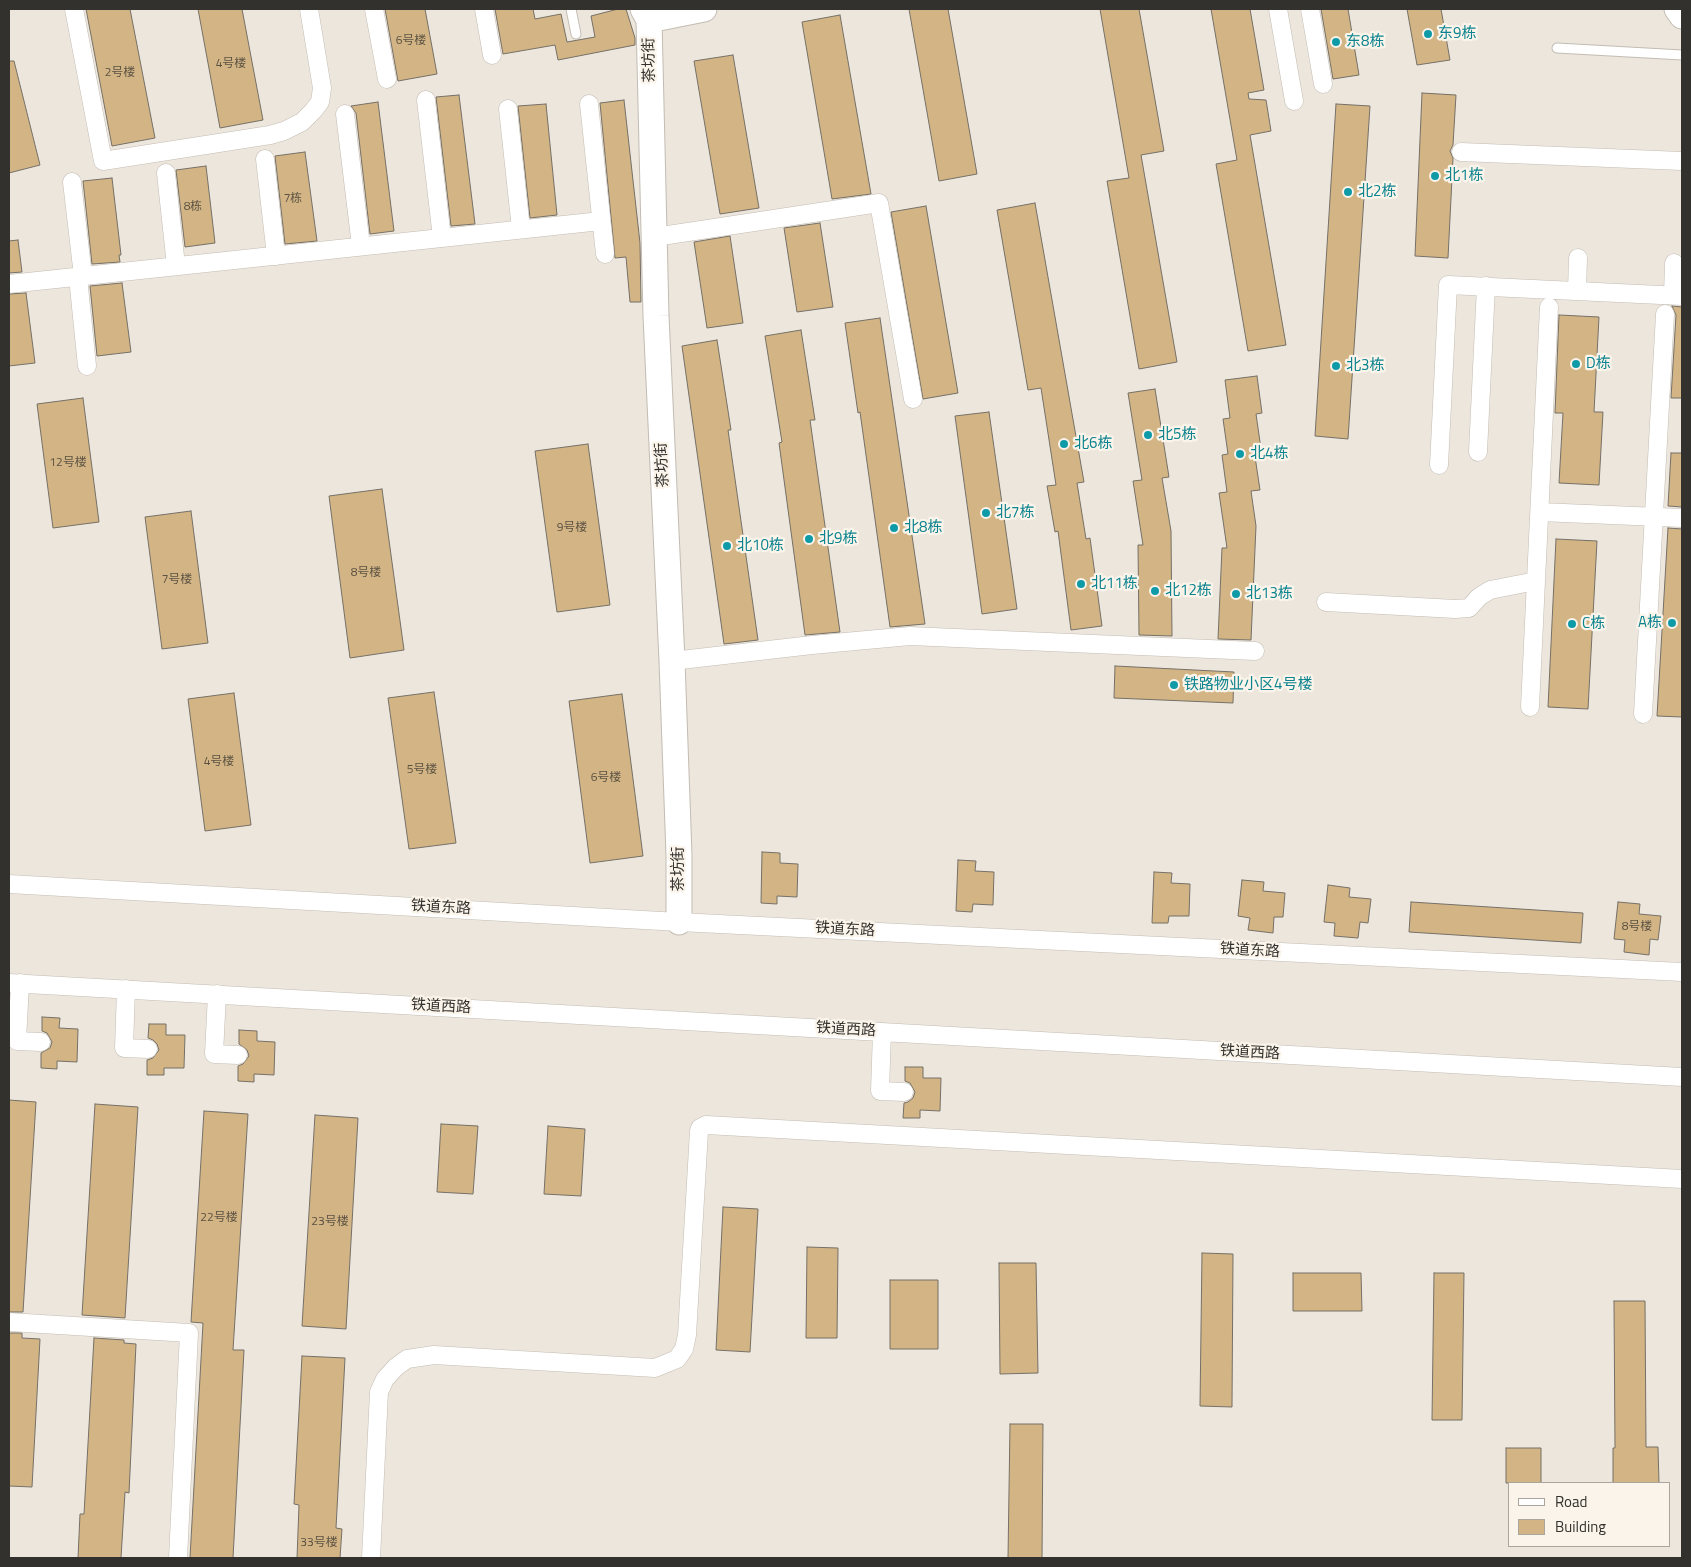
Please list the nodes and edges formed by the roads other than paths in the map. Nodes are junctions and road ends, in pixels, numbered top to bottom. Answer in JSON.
{"nodes":[{"id":1,"x":74,"y":9,"type":"edge"},
{"id":2,"x":309,"y":9,"type":"edge"},
{"id":3,"x":374,"y":9,"type":"edge"},
{"id":4,"x":484,"y":9,"type":"edge"},
{"id":5,"x":572,"y":9,"type":"edge"},
{"id":6,"x":704,"y":9,"type":"edge"},
{"id":7,"x":1278,"y":9,"type":"edge"},
{"id":8,"x":1310,"y":9,"type":"edge"},
{"id":9,"x":1677,"y":9,"type":"edge"},
{"id":10,"x":646,"y":14,"type":"edge"},
{"id":11,"x":1682,"y":16,"type":"edge"},
{"id":12,"x":576,"y":34,"type":"dead end"},
{"id":13,"x":1557,"y":48,"type":"dead end"},
{"id":14,"x":492,"y":54,"type":"dead end"},
{"id":15,"x":1682,"y":55,"type":"edge"},
{"id":16,"x":387,"y":79,"type":"dead end"},
{"id":17,"x":1323,"y":84,"type":"dead end"},
{"id":18,"x":426,"y":100,"type":"dead end"},
{"id":19,"x":1294,"y":101,"type":"dead end"},
{"id":20,"x":589,"y":104,"type":"dead end"},
{"id":21,"x":508,"y":109,"type":"dead end"},
{"id":22,"x":345,"y":114,"type":"dead end"},
{"id":23,"x":1461,"y":152,"type":"dead end"},
{"id":24,"x":265,"y":159,"type":"dead end"},
{"id":25,"x":1682,"y":161,"type":"edge"},
{"id":26,"x":166,"y":173,"type":"dead end"},
{"id":27,"x":72,"y":182,"type":"dead end"},
{"id":28,"x":601,"y":221,"type":"junction"},
{"id":29,"x":521,"y":229,"type":"junction"},
{"id":30,"x":654,"y":237,"type":"junction"},
{"id":31,"x":442,"y":238,"type":"junction"},
{"id":32,"x":360,"y":246,"type":"junction"},
{"id":33,"x":605,"y":254,"type":"dead end"},
{"id":34,"x":276,"y":256,"type":"junction"},
{"id":35,"x":1578,"y":258,"type":"dead end"},
{"id":36,"x":1674,"y":263,"type":"dead end"},
{"id":37,"x":176,"y":266,"type":"junction"},
{"id":38,"x":80,"y":276,"type":"junction"},
{"id":39,"x":9,"y":284,"type":"edge"},
{"id":40,"x":1486,"y":286,"type":"junction"},
{"id":41,"x":1576,"y":291,"type":"junction"},
{"id":42,"x":1678,"y":296,"type":"edge"},
{"id":43,"x":1549,"y":307,"type":"dead end"},
{"id":44,"x":1665,"y":314,"type":"dead end"},
{"id":45,"x":87,"y":366,"type":"dead end"},
{"id":46,"x":913,"y":398,"type":"dead end"},
{"id":47,"x":1478,"y":452,"type":"dead end"},
{"id":48,"x":1439,"y":465,"type":"dead end"},
{"id":49,"x":1540,"y":512,"type":"junction"},
{"id":50,"x":1654,"y":517,"type":"junction"},
{"id":51,"x":1682,"y":518,"type":"edge"},
{"id":52,"x":1536,"y":581,"type":"junction"},
{"id":53,"x":1326,"y":602,"type":"dead end"},
{"id":54,"x":1255,"y":650,"type":"dead end"},
{"id":55,"x":672,"y":661,"type":"junction"},
{"id":56,"x":1530,"y":707,"type":"dead end"},
{"id":57,"x":1643,"y":714,"type":"dead end"},
{"id":58,"x":9,"y":884,"type":"edge"},
{"id":59,"x":679,"y":922,"type":"junction"},
{"id":60,"x":1682,"y":972,"type":"edge"},
{"id":61,"x":14,"y":983,"type":"edge"},
{"id":62,"x":126,"y":989,"type":"junction"},
{"id":63,"x":217,"y":994,"type":"junction"},
{"id":64,"x":882,"y":1032,"type":"junction"},
{"id":65,"x":42,"y":1042,"type":"dead end"},
{"id":66,"x":148,"y":1049,"type":"dead end"},
{"id":67,"x":238,"y":1055,"type":"dead end"},
{"id":68,"x":1682,"y":1077,"type":"edge"},
{"id":69,"x":904,"y":1092,"type":"dead end"},
{"id":70,"x":1682,"y":1179,"type":"edge"},
{"id":71,"x":9,"y":1322,"type":"edge"},
{"id":72,"x":178,"y":1558,"type":"edge"},
{"id":73,"x":371,"y":1558,"type":"edge"}],
"edges":[{"from":1,"to":2,"type":"street"},
{"from":3,"to":16,"type":"street"},
{"from":4,"to":14,"type":"street"},
{"from":5,"to":12,"type":"lane"},
{"from":6,"to":10,"type":"street"},
{"from":7,"to":19,"type":"street"},
{"from":8,"to":17,"type":"street"},
{"from":9,"to":11,"type":"street"},
{"from":10,"to":30,"type":"street","name":"茶坊街"},
{"from":13,"to":15,"type":"lane"},
{"from":18,"to":31,"type":"street"},
{"from":20,"to":28,"type":"street"},
{"from":21,"to":29,"type":"street"},
{"from":22,"to":32,"type":"street"},
{"from":23,"to":25,"type":"street"},
{"from":24,"to":34,"type":"street"},
{"from":26,"to":37,"type":"street"},
{"from":27,"to":38,"type":"street"},
{"from":28,"to":29,"type":"street"},
{"from":28,"to":33,"type":"street"},
{"from":29,"to":31,"type":"street"},
{"from":30,"to":46,"type":"street"},
{"from":30,"to":55,"type":"street","name":"茶坊街"},
{"from":31,"to":32,"type":"street"},
{"from":32,"to":34,"type":"street"},
{"from":34,"to":37,"type":"street"},
{"from":35,"to":41,"type":"street"},
{"from":36,"to":42,"type":"street"},
{"from":37,"to":38,"type":"street"},
{"from":38,"to":39,"type":"street"},
{"from":38,"to":45,"type":"street"},
{"from":40,"to":41,"type":"street"},
{"from":40,"to":47,"type":"street"},
{"from":40,"to":48,"type":"street"},
{"from":41,"to":42,"type":"street"},
{"from":43,"to":49,"type":"street"},
{"from":44,"to":50,"type":"street"},
{"from":49,"to":50,"type":"street"},
{"from":49,"to":52,"type":"street"},
{"from":50,"to":51,"type":"street"},
{"from":50,"to":57,"type":"street"},
{"from":52,"to":53,"type":"street"},
{"from":52,"to":56,"type":"street"},
{"from":54,"to":55,"type":"street"},
{"from":55,"to":59,"type":"street","name":"茶坊街"},
{"from":58,"to":59,"type":"street","name":"铁道东路"},
{"from":59,"to":60,"type":"street","name":"铁道东路"},
{"from":61,"to":62,"type":"street","name":"铁道西路"},
{"from":61,"to":65,"type":"street"},
{"from":62,"to":63,"type":"street","name":"铁道西路"},
{"from":62,"to":66,"type":"street"},
{"from":63,"to":64,"type":"street","name":"铁道西路"},
{"from":63,"to":67,"type":"street"},
{"from":64,"to":68,"type":"street","name":"铁道西路"},
{"from":64,"to":69,"type":"street"},
{"from":70,"to":73,"type":"street"},
{"from":71,"to":72,"type":"street"}]}
